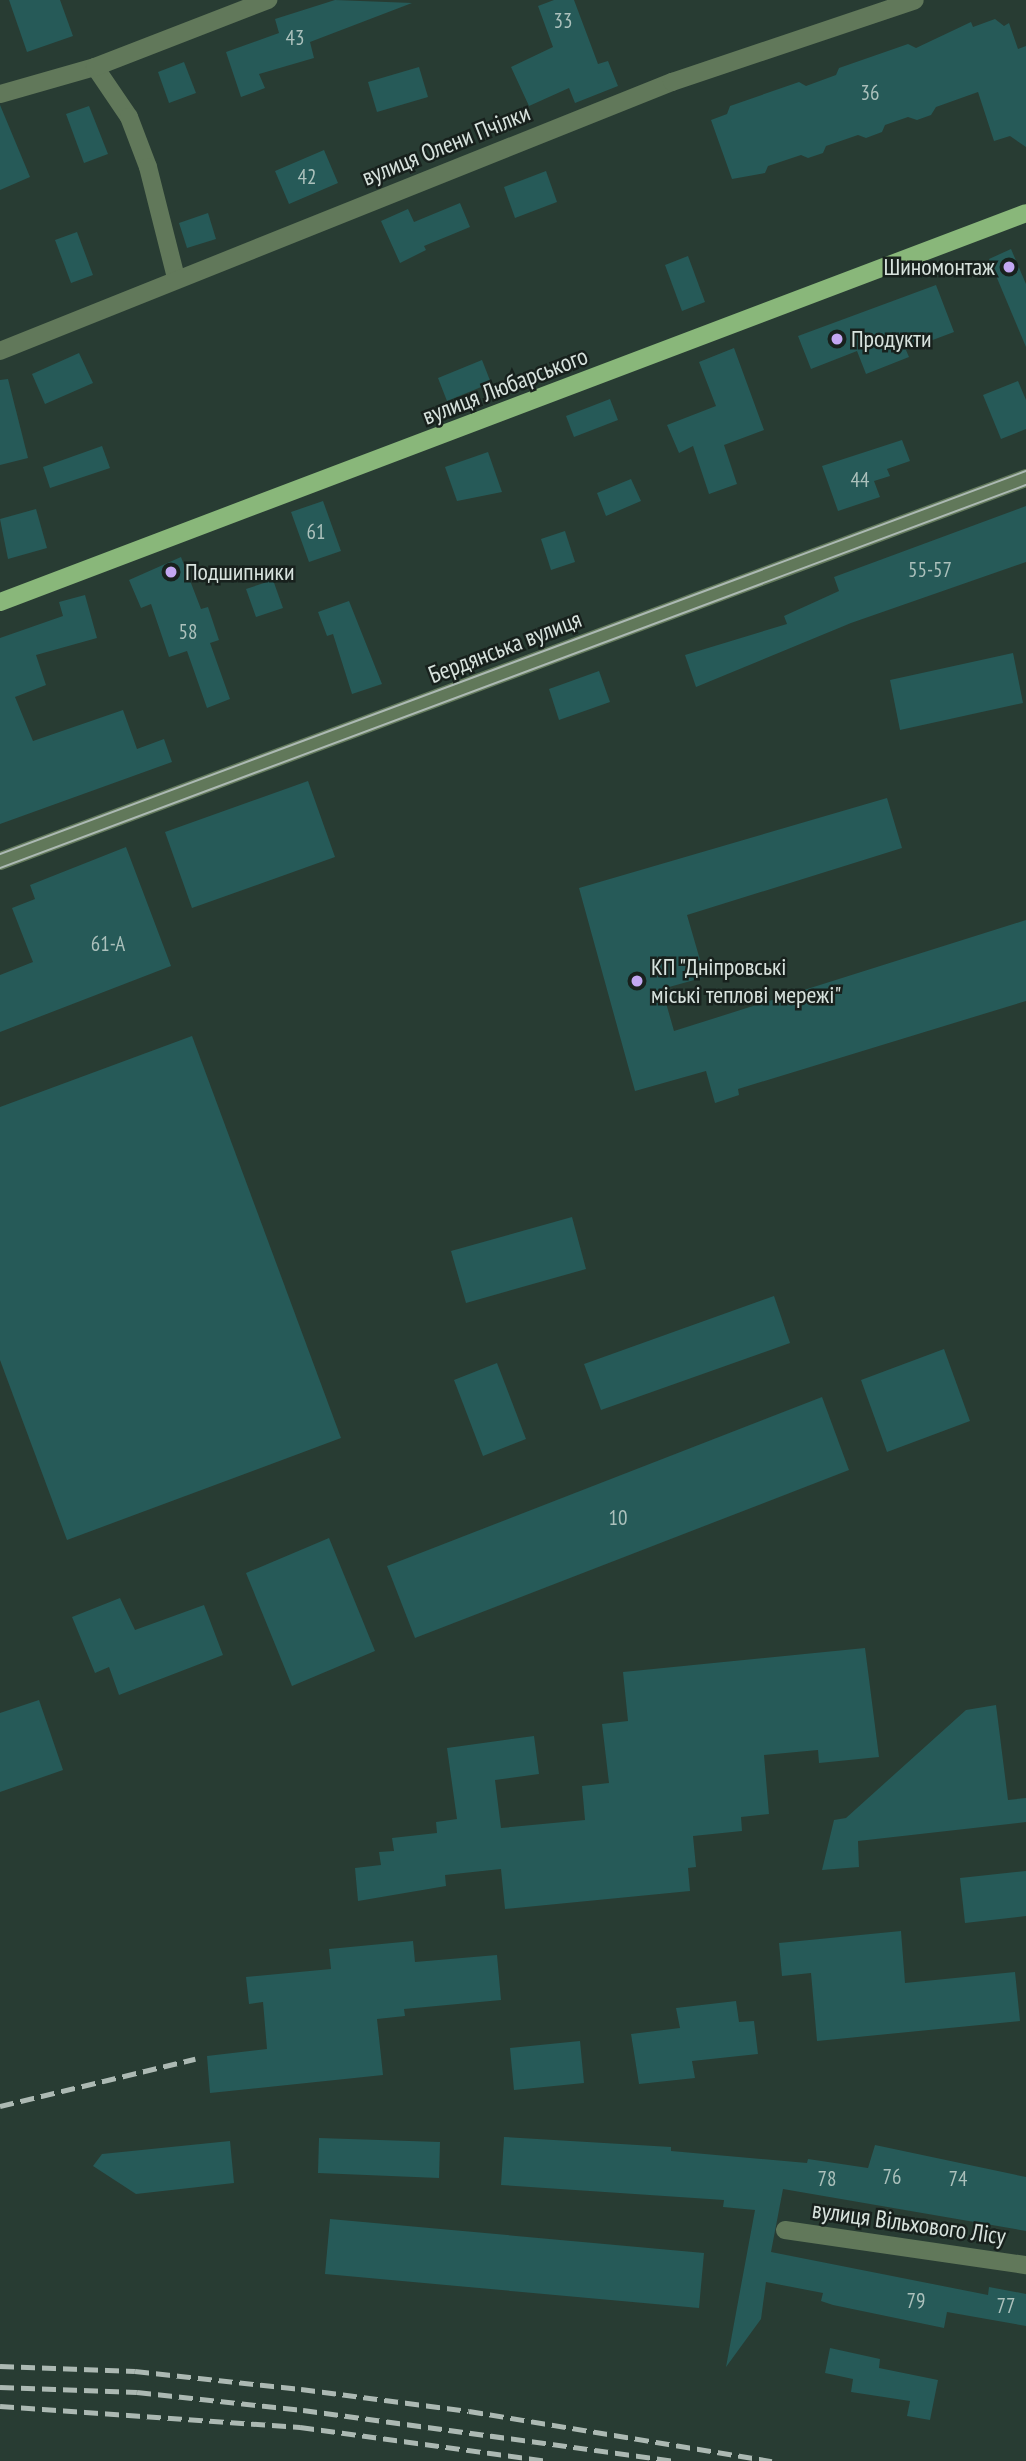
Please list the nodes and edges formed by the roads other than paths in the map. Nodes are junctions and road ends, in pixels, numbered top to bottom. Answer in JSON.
{"nodes":[{"id":1,"x":268,"y":0,"type":"edge"},
{"id":2,"x":915,"y":0,"type":"edge"},
{"id":3,"x":95,"y":67,"type":"junction"},
{"id":4,"x":0,"y":94,"type":"edge"},
{"id":5,"x":1026,"y":213,"type":"edge"},
{"id":6,"x":176,"y":278,"type":"junction"},
{"id":7,"x":0,"y":351,"type":"edge"},
{"id":8,"x":1026,"y":478,"type":"edge"},
{"id":9,"x":0,"y":602,"type":"edge"},
{"id":10,"x":0,"y":860,"type":"edge"},
{"id":11,"x":785,"y":2231,"type":"dead end"},
{"id":12,"x":1026,"y":2264,"type":"edge"}],
"edges":[{"from":1,"to":3,"type":"street"},
{"from":2,"to":6,"type":"street","name":"вулиця Олени Пчілки"},
{"from":3,"to":4,"type":"street"},
{"from":3,"to":6,"type":"street"},
{"from":5,"to":9,"type":"main road","name":"вулиця Любарського"},
{"from":6,"to":7,"type":"street","name":"вулиця Олени Пчілки"},
{"from":8,"to":10,"type":"street","name":"Бердянська вулиця"},
{"from":11,"to":12,"type":"street","name":"вулиця Вільхового Лісу"}]}
